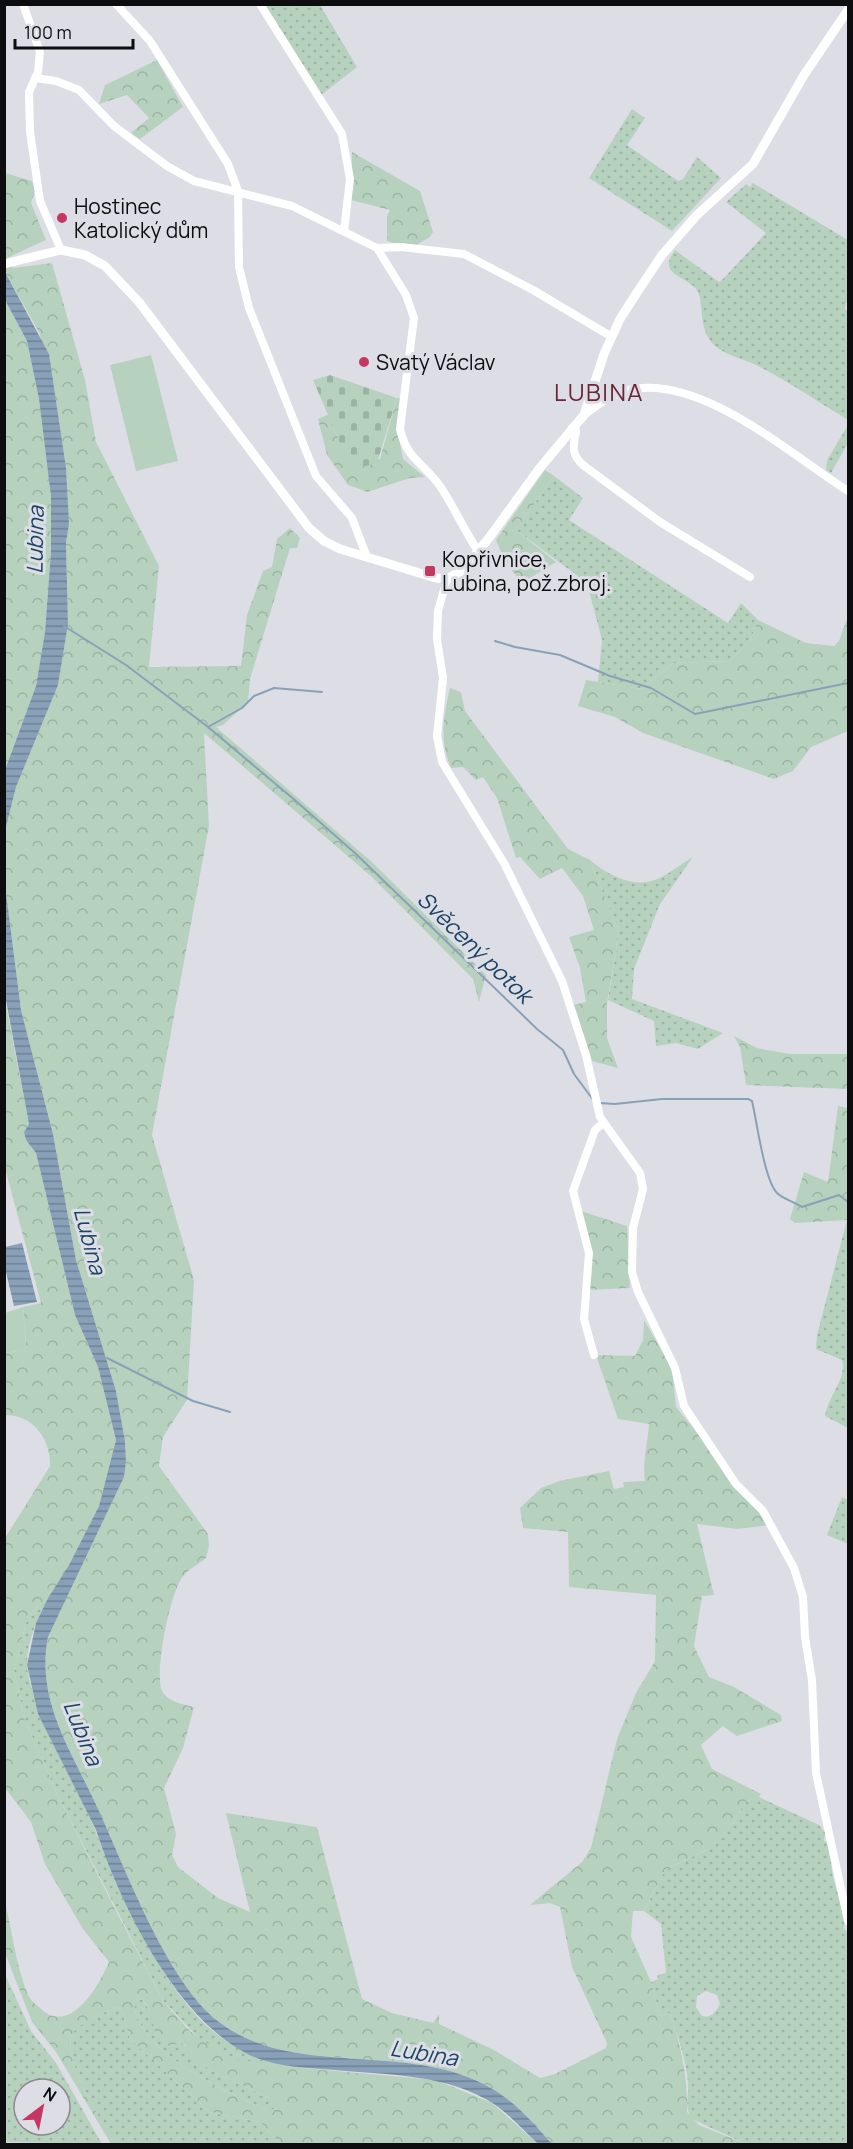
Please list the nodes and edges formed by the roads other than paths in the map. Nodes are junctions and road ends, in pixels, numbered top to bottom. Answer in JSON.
{"nodes":[{"id":1,"x":23,"y":4,"type":"edge"},
{"id":2,"x":116,"y":4,"type":"edge"},
{"id":3,"x":260,"y":4,"type":"edge"},
{"id":4,"x":849,"y":10,"type":"edge"},
{"id":5,"x":35,"y":78,"type":"junction"},
{"id":6,"x":238,"y":191,"type":"junction"},
{"id":7,"x":344,"y":231,"type":"junction"},
{"id":8,"x":377,"y":248,"type":"junction"},
{"id":9,"x":61,"y":250,"type":"junction"},
{"id":10,"x":4,"y":264,"type":"edge"},
{"id":11,"x":612,"y":337,"type":"junction"},
{"id":12,"x":584,"y":415,"type":"junction"},
{"id":13,"x":572,"y":428,"type":"junction"},
{"id":14,"x":849,"y":491,"type":"edge"},
{"id":15,"x":478,"y":551,"type":"junction"},
{"id":16,"x":367,"y":557,"type":"junction"},
{"id":17,"x":750,"y":577,"type":"dead end"},
{"id":18,"x":447,"y":579,"type":"junction"},
{"id":19,"x":603,"y":1123,"type":"junction"},
{"id":20,"x":594,"y":1355,"type":"dead end"},
{"id":21,"x":849,"y":1921,"type":"edge"}],
"edges":[{"from":1,"to":5,"type":"street"},
{"from":2,"to":6,"type":"street"},
{"from":3,"to":7,"type":"street"},
{"from":4,"to":11,"type":"street"},
{"from":5,"to":6,"type":"street"},
{"from":5,"to":9,"type":"street"},
{"from":6,"to":7,"type":"street"},
{"from":6,"to":16,"type":"street"},
{"from":7,"to":8,"type":"street"},
{"from":8,"to":11,"type":"street"},
{"from":8,"to":15,"type":"street"},
{"from":9,"to":10,"type":"street"},
{"from":9,"to":16,"type":"street"},
{"from":11,"to":12,"type":"street"},
{"from":12,"to":13,"type":"street"},
{"from":12,"to":14,"type":"street"},
{"from":13,"to":15,"type":"street"},
{"from":13,"to":17,"type":"street"},
{"from":15,"to":18,"type":"street"},
{"from":16,"to":18,"type":"street"},
{"from":18,"to":19,"type":"street"},
{"from":19,"to":20,"type":"street"},
{"from":19,"to":21,"type":"street"}]}
